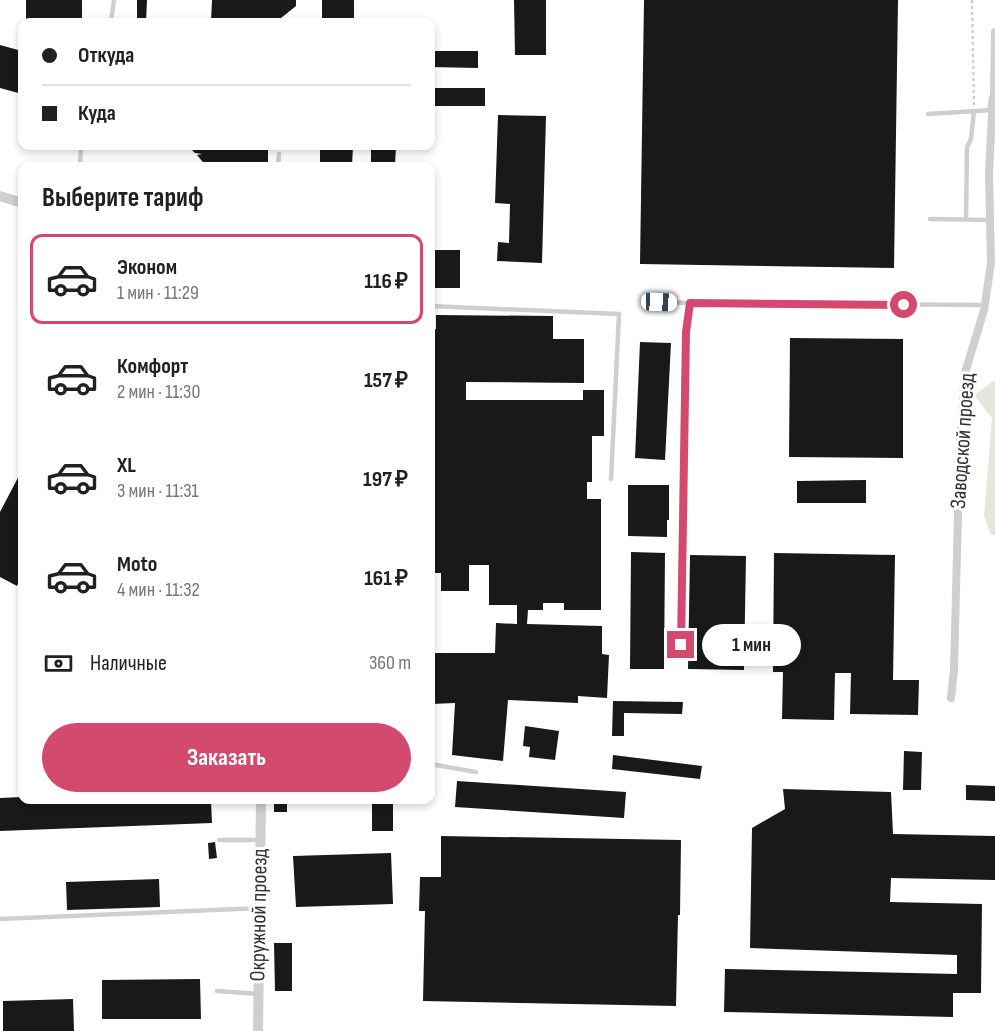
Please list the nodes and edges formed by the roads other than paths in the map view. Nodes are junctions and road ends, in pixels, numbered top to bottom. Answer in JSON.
{"nodes":[{"id":1,"x":114,"y":0,"type":"edge"},
{"id":2,"x":112,"y":18,"type":"edge"},
{"id":3,"x":995,"y":32,"type":"edge"},
{"id":4,"x":995,"y":95,"type":"edge"},
{"id":5,"x":974,"y":111,"type":"junction"},
{"id":6,"x":928,"y":114,"type":"dead end"},
{"id":7,"x":993,"y":115,"type":"edge"},
{"id":8,"x":279,"y":154,"type":"dead end"},
{"id":9,"x":995,"y":155,"type":"edge"},
{"id":10,"x":278,"y":162,"type":"edge"},
{"id":11,"x":989,"y":172,"type":"junction"},
{"id":12,"x":0,"y":196,"type":"edge"},
{"id":13,"x":18,"y":202,"type":"edge"},
{"id":14,"x":930,"y":219,"type":"dead end"},
{"id":15,"x":966,"y":219,"type":"junction"},
{"id":16,"x":990,"y":220,"type":"junction"},
{"id":17,"x":659,"y":302,"type":"dead end"},
{"id":18,"x":690,"y":303,"type":"junction"},
{"id":19,"x":985,"y":305,"type":"junction"},
{"id":20,"x":435,"y":306,"type":"edge"},
{"id":21,"x":611,"y":479,"type":"dead end"},
{"id":22,"x":681,"y":645,"type":"dead end"},
{"id":23,"x":951,"y":698,"type":"dead end"},
{"id":24,"x":435,"y":765,"type":"edge"},
{"id":25,"x":476,"y":772,"type":"dead end"},
{"id":26,"x":261,"y":804,"type":"edge"},
{"id":27,"x":219,"y":840,"type":"dead end"},
{"id":28,"x":261,"y":840,"type":"junction"},
{"id":29,"x":260,"y":908,"type":"junction"},
{"id":30,"x":0,"y":918,"type":"edge"},
{"id":31,"x":217,"y":991,"type":"dead end"},
{"id":32,"x":258,"y":994,"type":"junction"},
{"id":33,"x":258,"y":1031,"type":"edge"}],
"edges":[{"from":1,"to":2,"type":"lane"},
{"from":3,"to":4,"type":"street"},
{"from":4,"to":7,"type":"street"},
{"from":5,"to":6,"type":"lane"},
{"from":5,"to":7,"type":"lane"},
{"from":5,"to":15,"type":"lane"},
{"from":7,"to":11,"type":"street","name":"Заводской проезд"},
{"from":8,"to":10,"type":"lane"},
{"from":9,"to":11,"type":"street"},
{"from":11,"to":16,"type":"street","name":"Заводской проезд"},
{"from":12,"to":13,"type":"street"},
{"from":14,"to":15,"type":"lane"},
{"from":15,"to":16,"type":"lane"},
{"from":16,"to":19,"type":"street","name":"Заводской проезд"},
{"from":17,"to":18,"type":"lane"},
{"from":18,"to":19,"type":"lane"},
{"from":18,"to":22,"type":"lane"},
{"from":19,"to":23,"type":"street","name":"Заводской проезд"},
{"from":20,"to":21,"type":"lane"},
{"from":24,"to":25,"type":"lane"},
{"from":26,"to":28,"type":"street","name":"Окружной проезд"},
{"from":27,"to":28,"type":"lane"},
{"from":28,"to":29,"type":"street","name":"Окружной проезд"},
{"from":29,"to":30,"type":"lane"},
{"from":29,"to":32,"type":"street","name":"Окружной проезд"},
{"from":31,"to":32,"type":"lane"},
{"from":32,"to":33,"type":"street","name":"Окружной проезд"}]}
